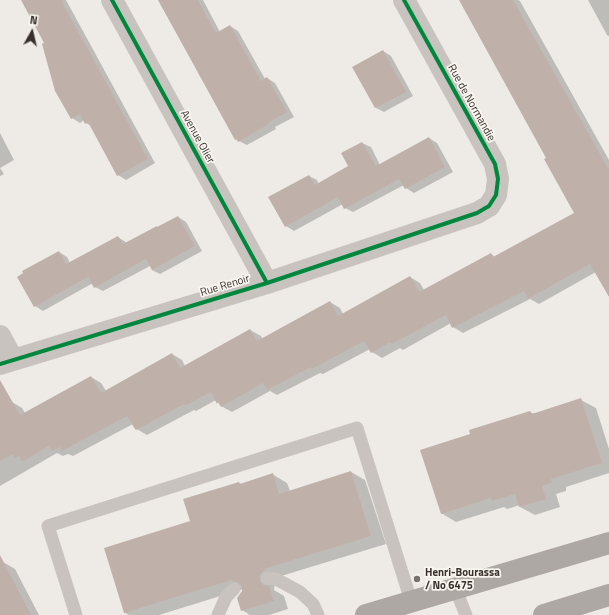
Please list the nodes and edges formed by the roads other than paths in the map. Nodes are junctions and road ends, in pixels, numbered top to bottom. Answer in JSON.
{"nodes":[{"id":1,"x":112,"y":0,"type":"edge"},
{"id":2,"x":404,"y":0,"type":"edge"},
{"id":3,"x":477,"y":213,"type":"joint"},
{"id":4,"x":267,"y":283,"type":"junction"},
{"id":5,"x":0,"y":336,"type":"edge"},
{"id":6,"x":6,"y":362,"type":"edge"},
{"id":7,"x":609,"y":543,"type":"edge"},
{"id":8,"x":267,"y":578,"type":"dead end"},
{"id":9,"x":455,"y":588,"type":"junction"},
{"id":10,"x":234,"y":589,"type":"dead end"},
{"id":11,"x":609,"y":595,"type":"edge"},
{"id":12,"x":411,"y":601,"type":"junction"},
{"id":13,"x":76,"y":615,"type":"edge"},
{"id":14,"x":218,"y":615,"type":"edge"},
{"id":15,"x":318,"y":615,"type":"edge"},
{"id":16,"x":366,"y":615,"type":"edge"},
{"id":17,"x":466,"y":615,"type":"edge"},
{"id":18,"x":544,"y":615,"type":"edge"}],
"edges":[{"from":1,"to":4,"type":"street","name":"Avenue Olier"},
{"from":2,"to":3,"type":"street","name":"Rue de Normandie"},
{"from":3,"to":4,"type":"street","name":"Rue Renoir"},
{"from":4,"to":6,"type":"street","name":"Rue Renoir"},
{"from":5,"to":6,"type":"street"},
{"from":7,"to":9,"type":"main road"},
{"from":8,"to":15,"type":"lane"},
{"from":9,"to":12,"type":"main road"},
{"from":9,"to":17,"type":"lane"},
{"from":10,"to":14,"type":"lane"},
{"from":11,"to":18,"type":"main road"},
{"from":12,"to":13,"type":"lane"},
{"from":12,"to":16,"type":"main road"}]}
